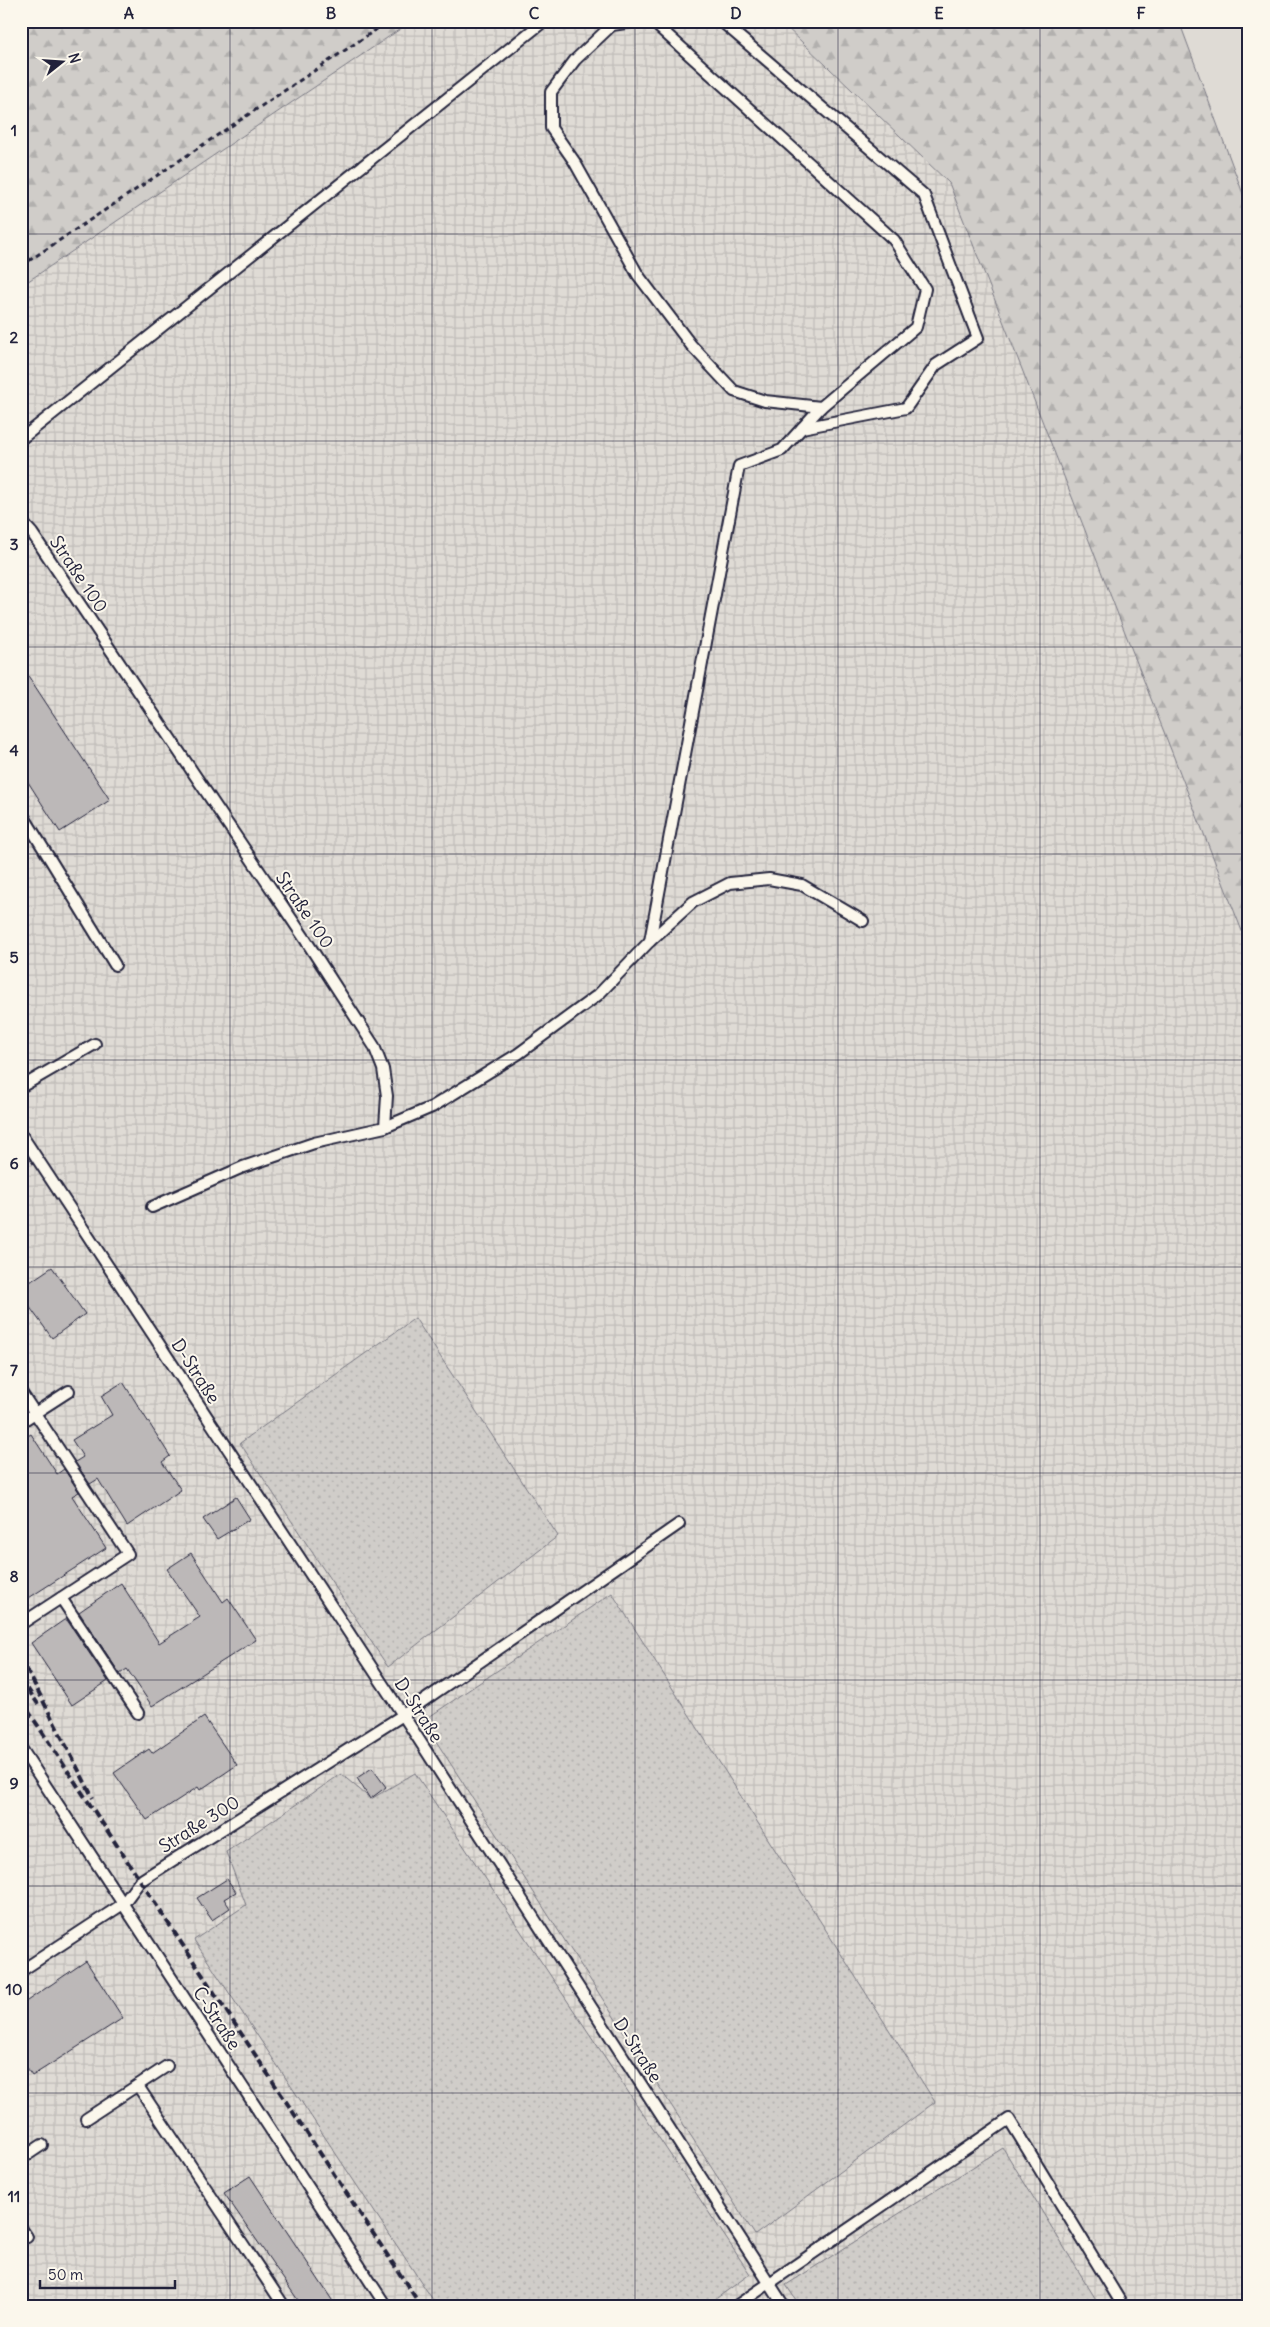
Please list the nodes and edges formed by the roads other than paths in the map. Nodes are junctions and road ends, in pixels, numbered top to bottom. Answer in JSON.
{"nodes":[{"id":1,"x":544,"y":21,"type":"edge"},
{"id":2,"x":639,"y":21,"type":"edge"},
{"id":3,"x":652,"y":21,"type":"edge"},
{"id":4,"x":721,"y":21,"type":"edge"},
{"id":5,"x":821,"y":407,"type":"junction"},
{"id":6,"x":802,"y":428,"type":"junction"},
{"id":7,"x":21,"y":439,"type":"edge"},
{"id":8,"x":21,"y":520,"type":"edge"},
{"id":9,"x":21,"y":812,"type":"edge"},
{"id":10,"x":863,"y":920,"type":"dead end"},
{"id":11,"x":650,"y":942,"type":"junction"},
{"id":12,"x":116,"y":965,"type":"dead end"},
{"id":13,"x":95,"y":1044,"type":"dead end"},
{"id":14,"x":21,"y":1087,"type":"edge"},
{"id":15,"x":385,"y":1127,"type":"junction"},
{"id":16,"x":23,"y":1139,"type":"edge"},
{"id":17,"x":152,"y":1207,"type":"dead end"},
{"id":18,"x":69,"y":1390,"type":"dead end"},
{"id":19,"x":21,"y":1392,"type":"edge"},
{"id":20,"x":35,"y":1413,"type":"junction"},
{"id":21,"x":21,"y":1422,"type":"edge"},
{"id":22,"x":679,"y":1524,"type":"dead end"},
{"id":23,"x":61,"y":1598,"type":"junction"},
{"id":24,"x":21,"y":1624,"type":"edge"},
{"id":25,"x":138,"y":1713,"type":"dead end"},
{"id":26,"x":403,"y":1714,"type":"junction"},
{"id":27,"x":21,"y":1748,"type":"edge"},
{"id":28,"x":124,"y":1904,"type":"junction"},
{"id":29,"x":21,"y":1971,"type":"edge"},
{"id":30,"x":167,"y":2066,"type":"dead end"},
{"id":31,"x":138,"y":2086,"type":"junction"},
{"id":32,"x":86,"y":2119,"type":"dead end"},
{"id":33,"x":42,"y":2145,"type":"dead end"},
{"id":34,"x":21,"y":2159,"type":"edge"},
{"id":35,"x":768,"y":2282,"type":"junction"},
{"id":36,"x":284,"y":2306,"type":"edge"},
{"id":37,"x":386,"y":2306,"type":"edge"},
{"id":38,"x":736,"y":2306,"type":"edge"},
{"id":39,"x":784,"y":2306,"type":"edge"},
{"id":40,"x":1123,"y":2306,"type":"edge"}],
"edges":[{"from":1,"to":7,"type":"lane"},
{"from":2,"to":5,"type":"lane"},
{"from":3,"to":5,"type":"lane"},
{"from":4,"to":6,"type":"lane"},
{"from":5,"to":6,"type":"lane"},
{"from":6,"to":11,"type":"lane"},
{"from":8,"to":15,"type":"lane","name":"Straße 100"},
{"from":9,"to":12,"type":"lane"},
{"from":10,"to":11,"type":"lane"},
{"from":11,"to":15,"type":"lane"},
{"from":13,"to":14,"type":"lane"},
{"from":15,"to":17,"type":"lane"},
{"from":16,"to":26,"type":"lane","name":"D-Straße"},
{"from":18,"to":20,"type":"lane"},
{"from":19,"to":20,"type":"lane"},
{"from":20,"to":21,"type":"lane"},
{"from":20,"to":23,"type":"lane"},
{"from":22,"to":26,"type":"lane","name":"Straße 300"},
{"from":23,"to":24,"type":"lane"},
{"from":23,"to":25,"type":"lane"},
{"from":26,"to":28,"type":"lane","name":"Straße 300"},
{"from":26,"to":35,"type":"lane","name":"D-Straße"},
{"from":27,"to":28,"type":"lane","name":"C-Straße"},
{"from":28,"to":29,"type":"lane","name":"Straße 300"},
{"from":28,"to":37,"type":"lane","name":"C-Straße"},
{"from":30,"to":31,"type":"lane"},
{"from":31,"to":32,"type":"lane"},
{"from":31,"to":36,"type":"lane"},
{"from":33,"to":34,"type":"lane"},
{"from":35,"to":38,"type":"lane"},
{"from":35,"to":39,"type":"lane","name":"D-Straße"},
{"from":35,"to":40,"type":"lane"}]}
